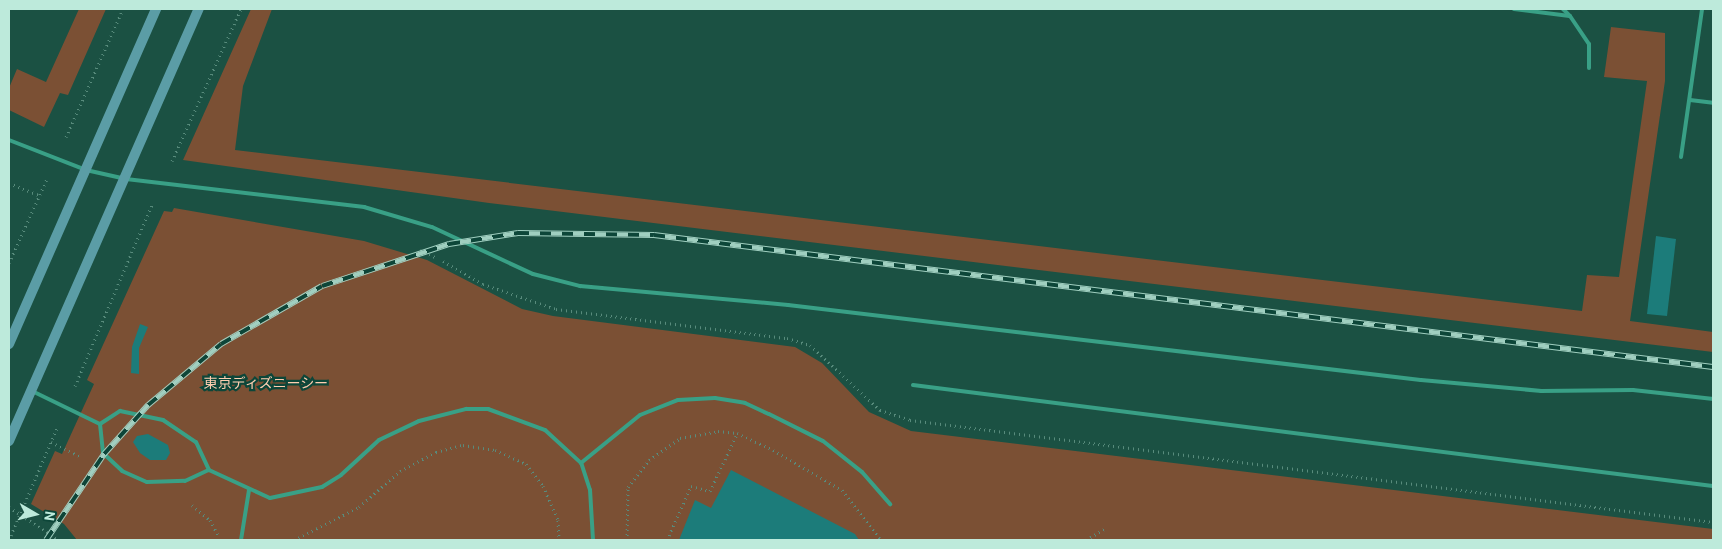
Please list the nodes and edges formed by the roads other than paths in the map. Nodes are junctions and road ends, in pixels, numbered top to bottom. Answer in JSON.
{"nodes":[{"id":1,"x":156,"y":9,"type":"edge"},
{"id":2,"x":199,"y":9,"type":"edge"},
{"id":3,"x":1514,"y":9,"type":"edge"},
{"id":4,"x":1563,"y":9,"type":"edge"},
{"id":5,"x":1702,"y":9,"type":"edge"},
{"id":6,"x":1570,"y":16,"type":"junction"},
{"id":7,"x":1589,"y":68,"type":"dead end"},
{"id":8,"x":1690,"y":100,"type":"junction"},
{"id":9,"x":1713,"y":103,"type":"edge"},
{"id":10,"x":9,"y":140,"type":"edge"},
{"id":11,"x":1681,"y":157,"type":"dead end"},
{"id":12,"x":86,"y":170,"type":"junction"},
{"id":13,"x":126,"y":179,"type":"junction"},
{"id":14,"x":9,"y":344,"type":"edge"},
{"id":15,"x":913,"y":385,"type":"dead end"},
{"id":16,"x":32,"y":391,"type":"junction"},
{"id":17,"x":1713,"y":399,"type":"edge"},
{"id":18,"x":100,"y":424,"type":"junction"},
{"id":19,"x":9,"y":441,"type":"edge"},
{"id":20,"x":581,"y":463,"type":"junction"},
{"id":21,"x":209,"y":470,"type":"junction"},
{"id":22,"x":1713,"y":486,"type":"edge"},
{"id":23,"x":249,"y":490,"type":"junction"},
{"id":24,"x":890,"y":504,"type":"dead end"},
{"id":25,"x":241,"y":540,"type":"edge"},
{"id":26,"x":593,"y":540,"type":"edge"}],
"edges":[{"from":1,"to":12,"type":"street"},
{"from":2,"to":13,"type":"street"},
{"from":3,"to":6,"type":"lane"},
{"from":4,"to":6,"type":"lane"},
{"from":5,"to":8,"type":"lane"},
{"from":6,"to":7,"type":"lane"},
{"from":8,"to":9,"type":"lane"},
{"from":8,"to":11,"type":"lane"},
{"from":10,"to":12,"type":"lane"},
{"from":12,"to":13,"type":"lane"},
{"from":12,"to":14,"type":"street"},
{"from":13,"to":16,"type":"street"},
{"from":13,"to":17,"type":"lane"},
{"from":15,"to":22,"type":"lane"},
{"from":16,"to":18,"type":"lane"},
{"from":16,"to":19,"type":"street"},
{"from":18,"to":21,"type":"lane"},
{"from":18,"to":21,"type":"lane"},
{"from":20,"to":23,"type":"lane"},
{"from":20,"to":24,"type":"lane"},
{"from":20,"to":26,"type":"lane"},
{"from":21,"to":23,"type":"lane"},
{"from":23,"to":25,"type":"lane"}]}
